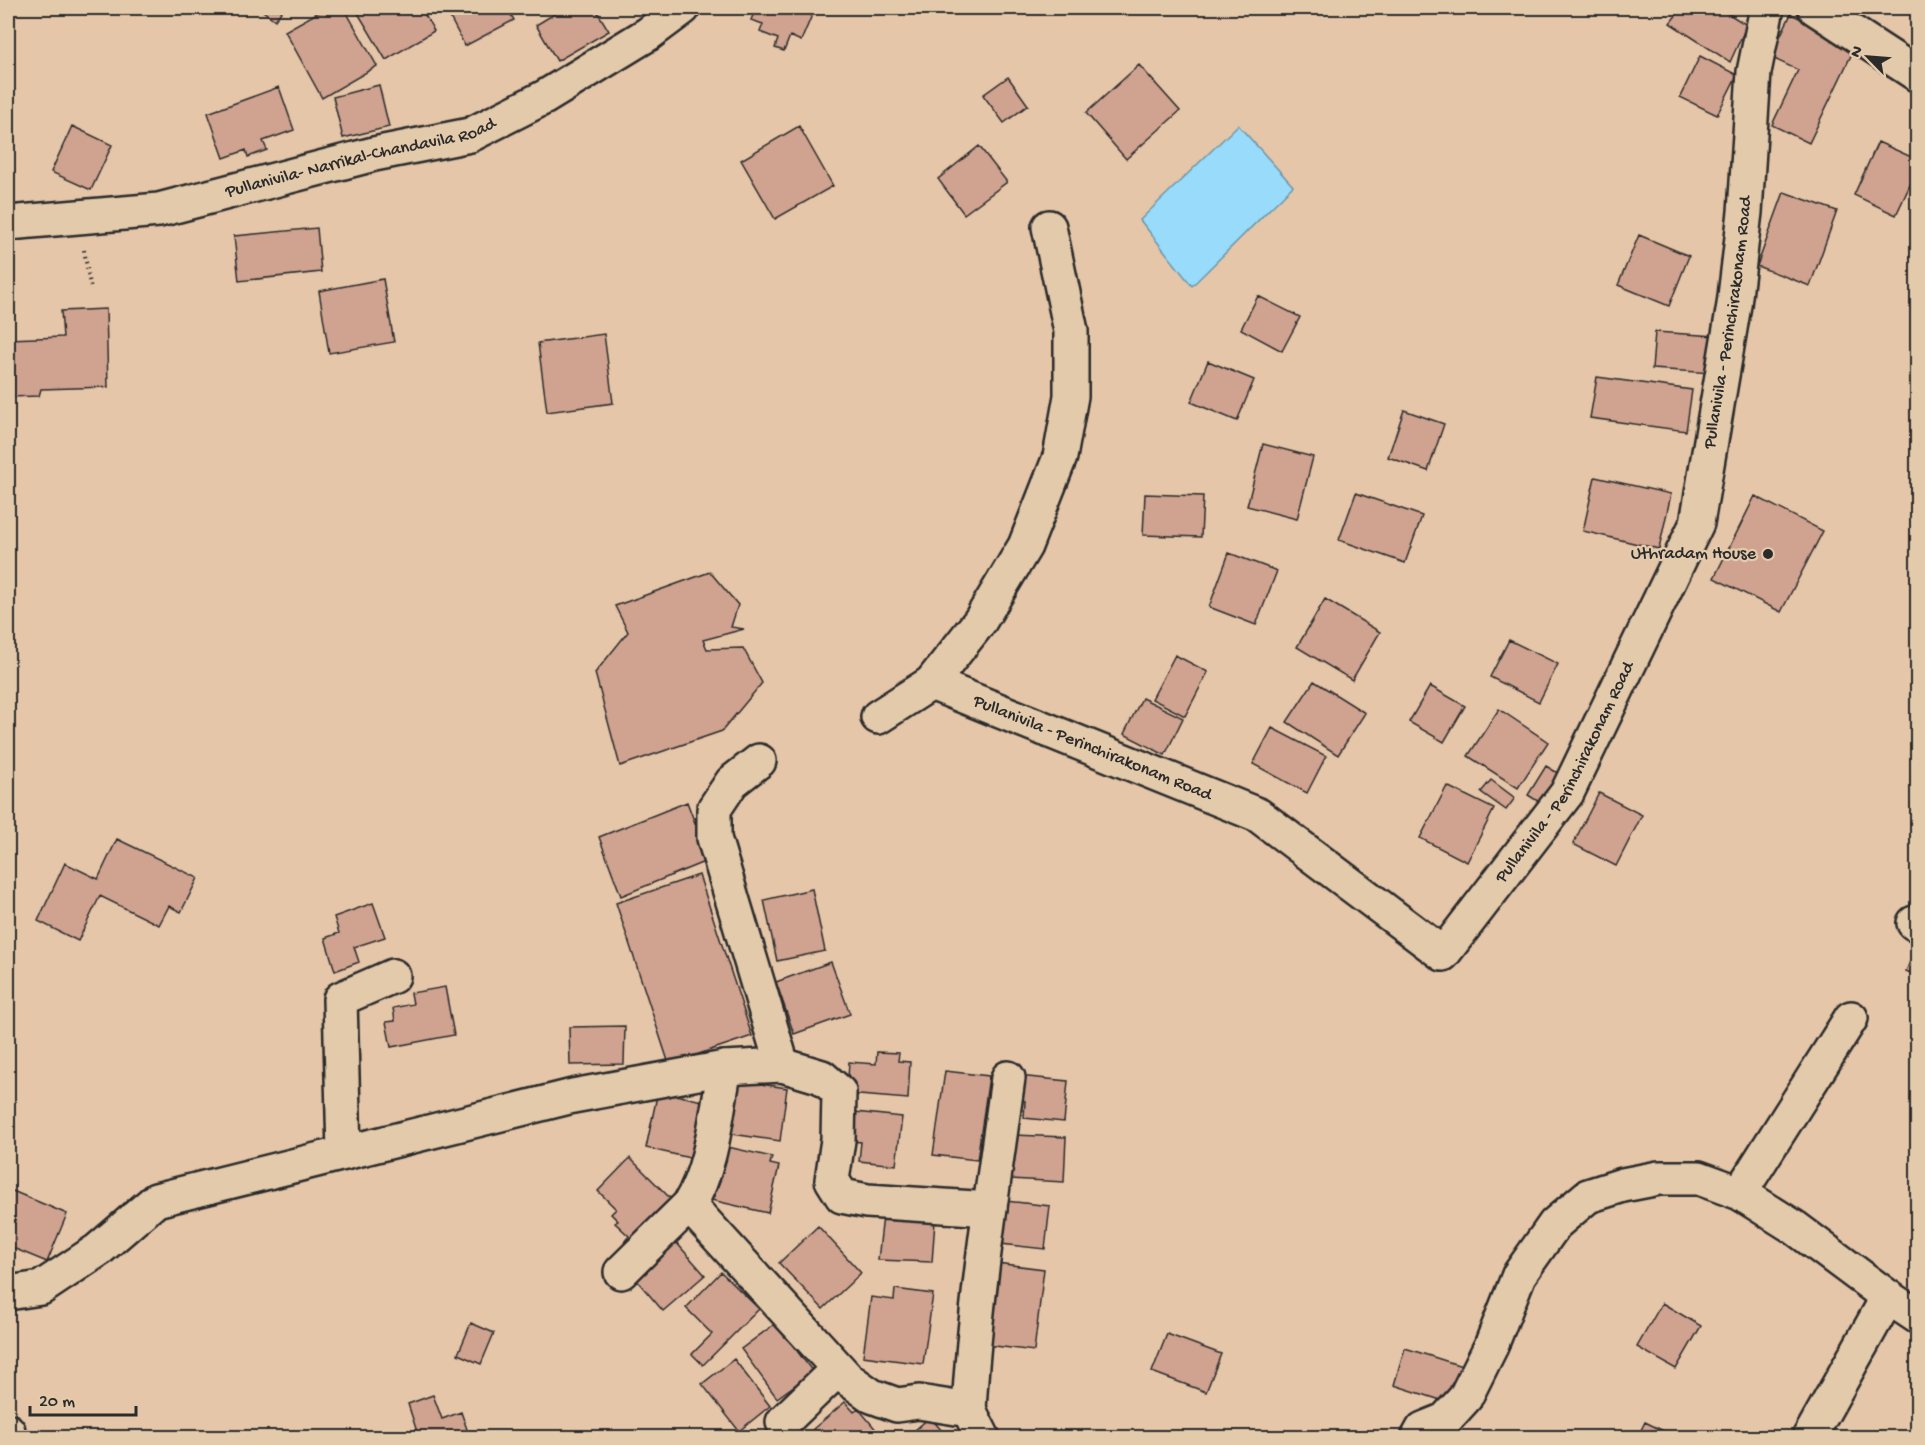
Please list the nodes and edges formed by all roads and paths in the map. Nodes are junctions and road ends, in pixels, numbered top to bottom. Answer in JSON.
{"nodes":[{"id":1,"x":683,"y":8,"type":"edge"},
{"id":2,"x":1767,"y":8,"type":"edge"},
{"id":3,"x":1815,"y":8,"type":"edge"},
{"id":4,"x":1917,"y":75,"type":"edge"},
{"id":5,"x":8,"y":223,"type":"edge"},
{"id":6,"x":1049,"y":227,"type":"dead end"},
{"id":7,"x":931,"y":683,"type":"junction"},
{"id":8,"x":878,"y":717,"type":"dead end"},
{"id":9,"x":759,"y":761,"type":"dead end"},
{"id":10,"x":393,"y":976,"type":"dead end"},
{"id":11,"x":1851,"y":1018,"type":"dead end"},
{"id":12,"x":782,"y":1065,"type":"junction"},
{"id":13,"x":725,"y":1068,"type":"junction"},
{"id":14,"x":1008,"y":1078,"type":"dead end"},
{"id":15,"x":344,"y":1153,"type":"junction"},
{"id":16,"x":1740,"y":1193,"type":"junction"},
{"id":17,"x":689,"y":1205,"type":"junction"},
{"id":18,"x":990,"y":1209,"type":"junction"},
{"id":19,"x":621,"y":1272,"type":"dead end"},
{"id":20,"x":8,"y":1293,"type":"edge"},
{"id":21,"x":1888,"y":1297,"type":"junction"},
{"id":22,"x":1917,"y":1317,"type":"edge"},
{"id":23,"x":838,"y":1369,"type":"junction"},
{"id":24,"x":783,"y":1422,"type":"dead end"},
{"id":25,"x":976,"y":1424,"type":"edge"},
{"id":26,"x":8,"y":1431,"type":"edge"},
{"id":27,"x":9,"y":1437,"type":"edge"},
{"id":28,"x":1418,"y":1437,"type":"edge"},
{"id":29,"x":1809,"y":1437,"type":"edge"}],
"edges":[{"from":1,"to":5,"type":"street","name":"Pullanivila- Narrikal-Chandavila Road"},
{"from":2,"to":7,"type":"street","name":"Pullanivila - Perinchirakonam Road"},
{"from":3,"to":4,"type":"street"},
{"from":6,"to":7,"type":"street"},
{"from":7,"to":8,"type":"street"},
{"from":9,"to":12,"type":"street"},
{"from":10,"to":15,"type":"street"},
{"from":11,"to":16,"type":"street"},
{"from":12,"to":13,"type":"street"},
{"from":12,"to":18,"type":"street"},
{"from":13,"to":15,"type":"street"},
{"from":13,"to":17,"type":"street"},
{"from":14,"to":18,"type":"street"},
{"from":15,"to":20,"type":"street"},
{"from":16,"to":21,"type":"street"},
{"from":16,"to":28,"type":"street"},
{"from":17,"to":19,"type":"street"},
{"from":17,"to":23,"type":"street"},
{"from":18,"to":25,"type":"street"},
{"from":21,"to":22,"type":"street"},
{"from":21,"to":29,"type":"street"},
{"from":23,"to":24,"type":"street"},
{"from":23,"to":25,"type":"street"},
{"from":26,"to":27,"type":"street"}]}
